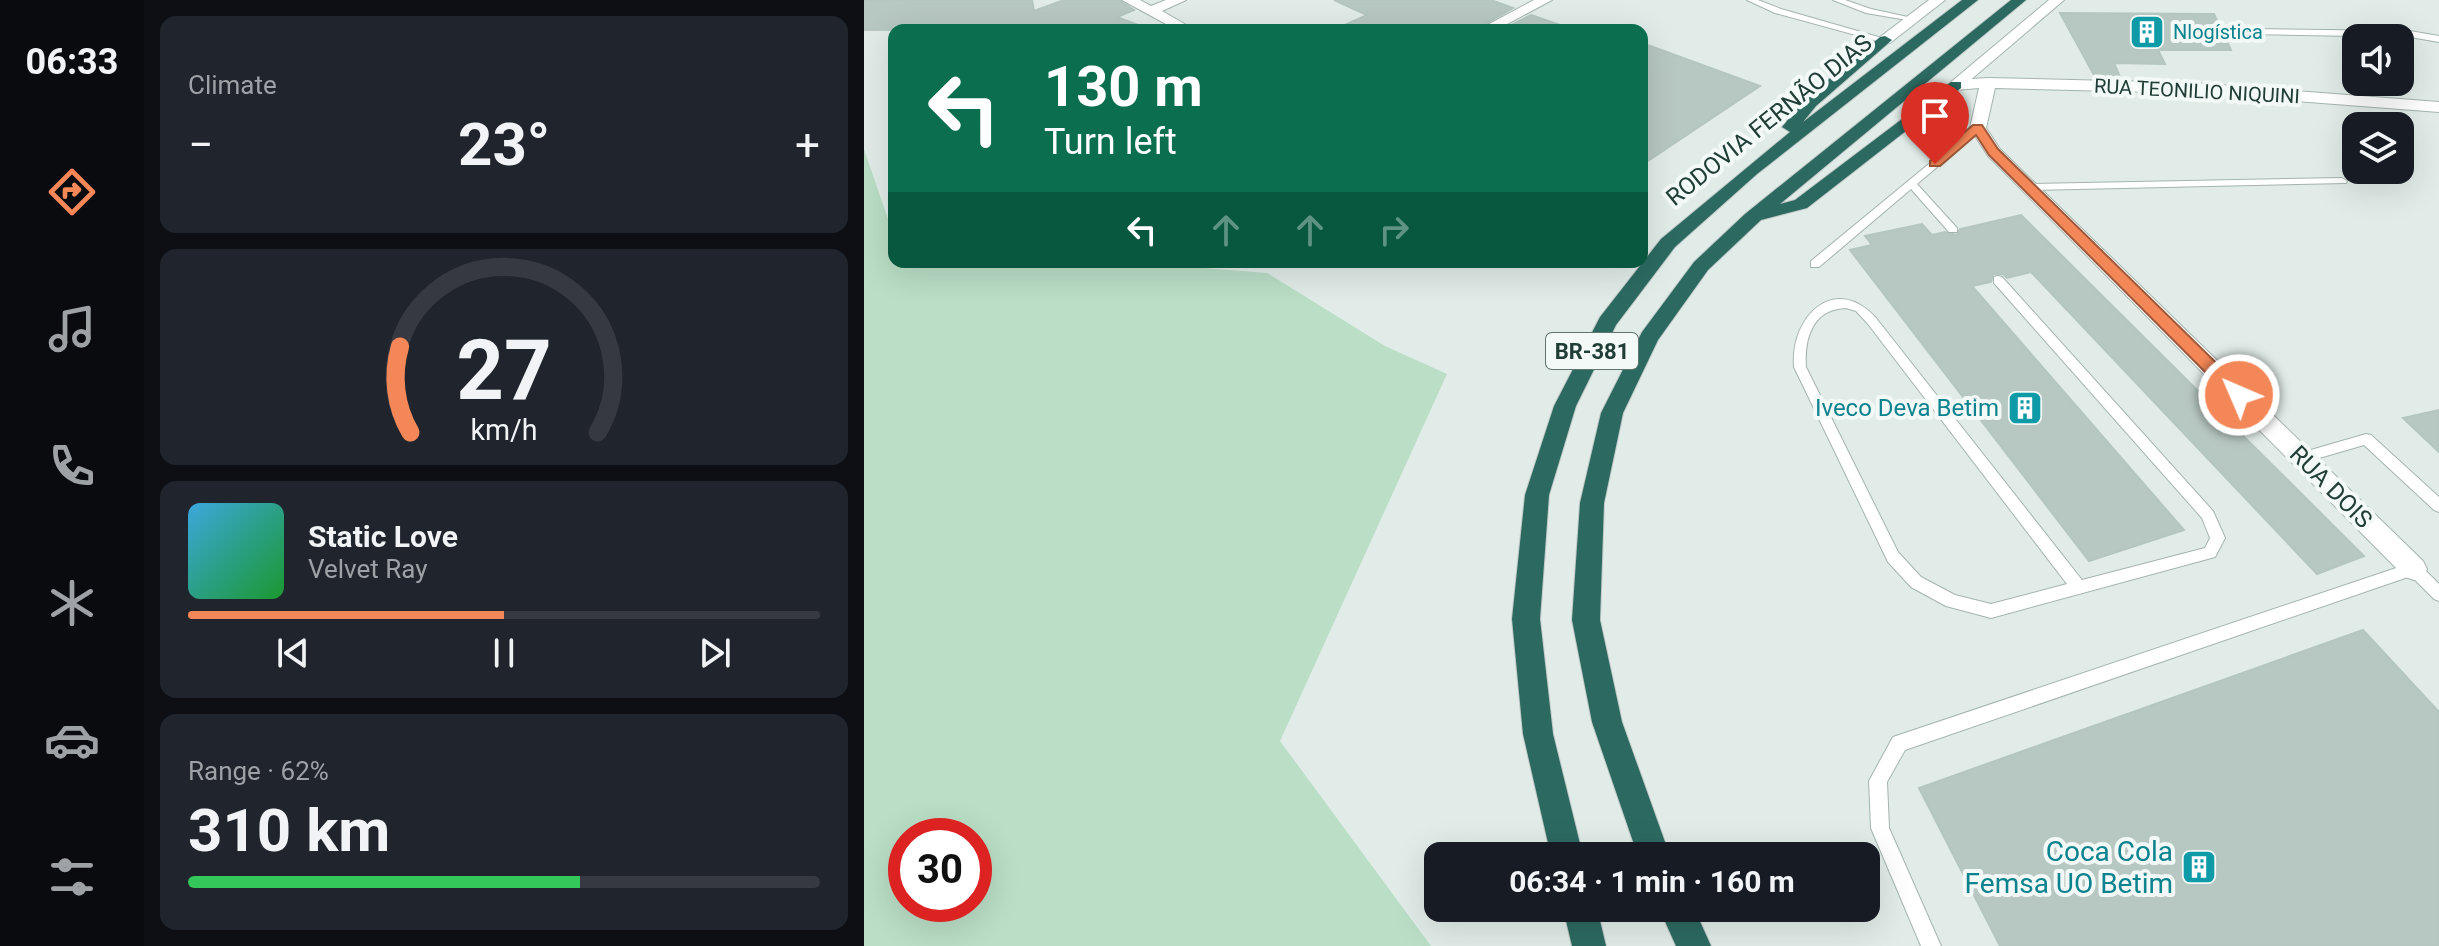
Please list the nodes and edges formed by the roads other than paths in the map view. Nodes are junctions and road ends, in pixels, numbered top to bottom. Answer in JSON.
{"nodes":[{"id":1,"x":1129,"y":0,"type":"edge"},
{"id":2,"x":1179,"y":0,"type":"edge"},
{"id":3,"x":1545,"y":0,"type":"edge"},
{"id":4,"x":1751,"y":0,"type":"edge"},
{"id":5,"x":1837,"y":0,"type":"edge"},
{"id":6,"x":1938,"y":0,"type":"edge"},
{"id":7,"x":1971,"y":0,"type":"edge"},
{"id":8,"x":2019,"y":0,"type":"edge"},
{"id":9,"x":2057,"y":0,"type":"edge"},
{"id":10,"x":1152,"y":10,"type":"junction"},
{"id":11,"x":1913,"y":19,"type":"junction"},
{"id":12,"x":1177,"y":24,"type":"edge"},
{"id":13,"x":1497,"y":24,"type":"edge"},
{"id":14,"x":2254,"y":32,"type":"dead end"},
{"id":15,"x":2439,"y":39,"type":"edge"},
{"id":16,"x":1885,"y":40,"type":"junction"},
{"id":17,"x":1988,"y":83,"type":"junction"},
{"id":18,"x":1956,"y":85,"type":"junction"},
{"id":19,"x":2439,"y":107,"type":"edge"},
{"id":20,"x":1978,"y":128,"type":"junction"},
{"id":21,"x":1751,"y":170,"type":"junction"},
{"id":22,"x":2342,"y":181,"type":"dead end"},
{"id":23,"x":1911,"y":183,"type":"junction"},
{"id":24,"x":2028,"y":187,"type":"junction"},
{"id":25,"x":1752,"y":218,"type":"junction"},
{"id":26,"x":1953,"y":230,"type":"dead end"},
{"id":27,"x":1815,"y":264,"type":"dead end"},
{"id":28,"x":1998,"y":280,"type":"dead end"},
{"id":29,"x":2302,"y":458,"type":"junction"},
{"id":30,"x":2439,"y":506,"type":"edge"},
{"id":31,"x":2414,"y":569,"type":"junction"},
{"id":32,"x":2078,"y":587,"type":"junction"},
{"id":33,"x":2439,"y":594,"type":"edge"},
{"id":34,"x":1564,"y":842,"type":"edge"},
{"id":35,"x":1649,"y":842,"type":"edge"},
{"id":36,"x":1583,"y":922,"type":"edge"},
{"id":37,"x":1683,"y":922,"type":"edge"},
{"id":38,"x":1589,"y":946,"type":"edge"},
{"id":39,"x":1694,"y":946,"type":"edge"},
{"id":40,"x":1931,"y":946,"type":"edge"}],
"edges":[{"from":1,"to":10,"type":"street"},
{"from":2,"to":10,"type":"street"},
{"from":3,"to":13,"type":"street"},
{"from":4,"to":16,"type":"lane"},
{"from":5,"to":11,"type":"lane"},
{"from":6,"to":11,"type":"street"},
{"from":7,"to":21,"type":"highway","name":"RODOVIA FERNÃO DIAS","number":"BR-381"},
{"from":8,"to":25,"type":"highway","number":"BR-381"},
{"from":9,"to":18,"type":"street","number":"BR-381"},
{"from":10,"to":12,"type":"street"},
{"from":11,"to":16,"type":"street"},
{"from":14,"to":15,"type":"lane"},
{"from":16,"to":21,"type":"highway"},
{"from":17,"to":18,"type":"street","name":"RUA TEONILIO NIQUINI"},
{"from":17,"to":19,"type":"street","name":"RUA TEONILIO NIQUINI"},
{"from":17,"to":20,"type":"street"},
{"from":18,"to":25,"type":"highway","number":"BR-381"},
{"from":20,"to":23,"type":"lane"},
{"from":20,"to":24,"type":"street","name":"RUA DOIS"},
{"from":21,"to":34,"type":"highway","name":"RODOVIA FERNÃO DIAS","number":"BR-381"},
{"from":22,"to":24,"type":"lane"},
{"from":23,"to":26,"type":"lane"},
{"from":23,"to":27,"type":"lane"},
{"from":24,"to":29,"type":"street","name":"RUA DOIS"},
{"from":25,"to":35,"type":"highway","number":"BR-381"},
{"from":28,"to":32,"type":"lane"},
{"from":29,"to":30,"type":"lane"},
{"from":29,"to":31,"type":"street","name":"RUA DOIS"},
{"from":31,"to":33,"type":"lane"},
{"from":31,"to":40,"type":"lane"},
{"from":32,"to":32,"type":"lane"},
{"from":36,"to":38,"type":"highway"},
{"from":37,"to":39,"type":"highway"}]}
